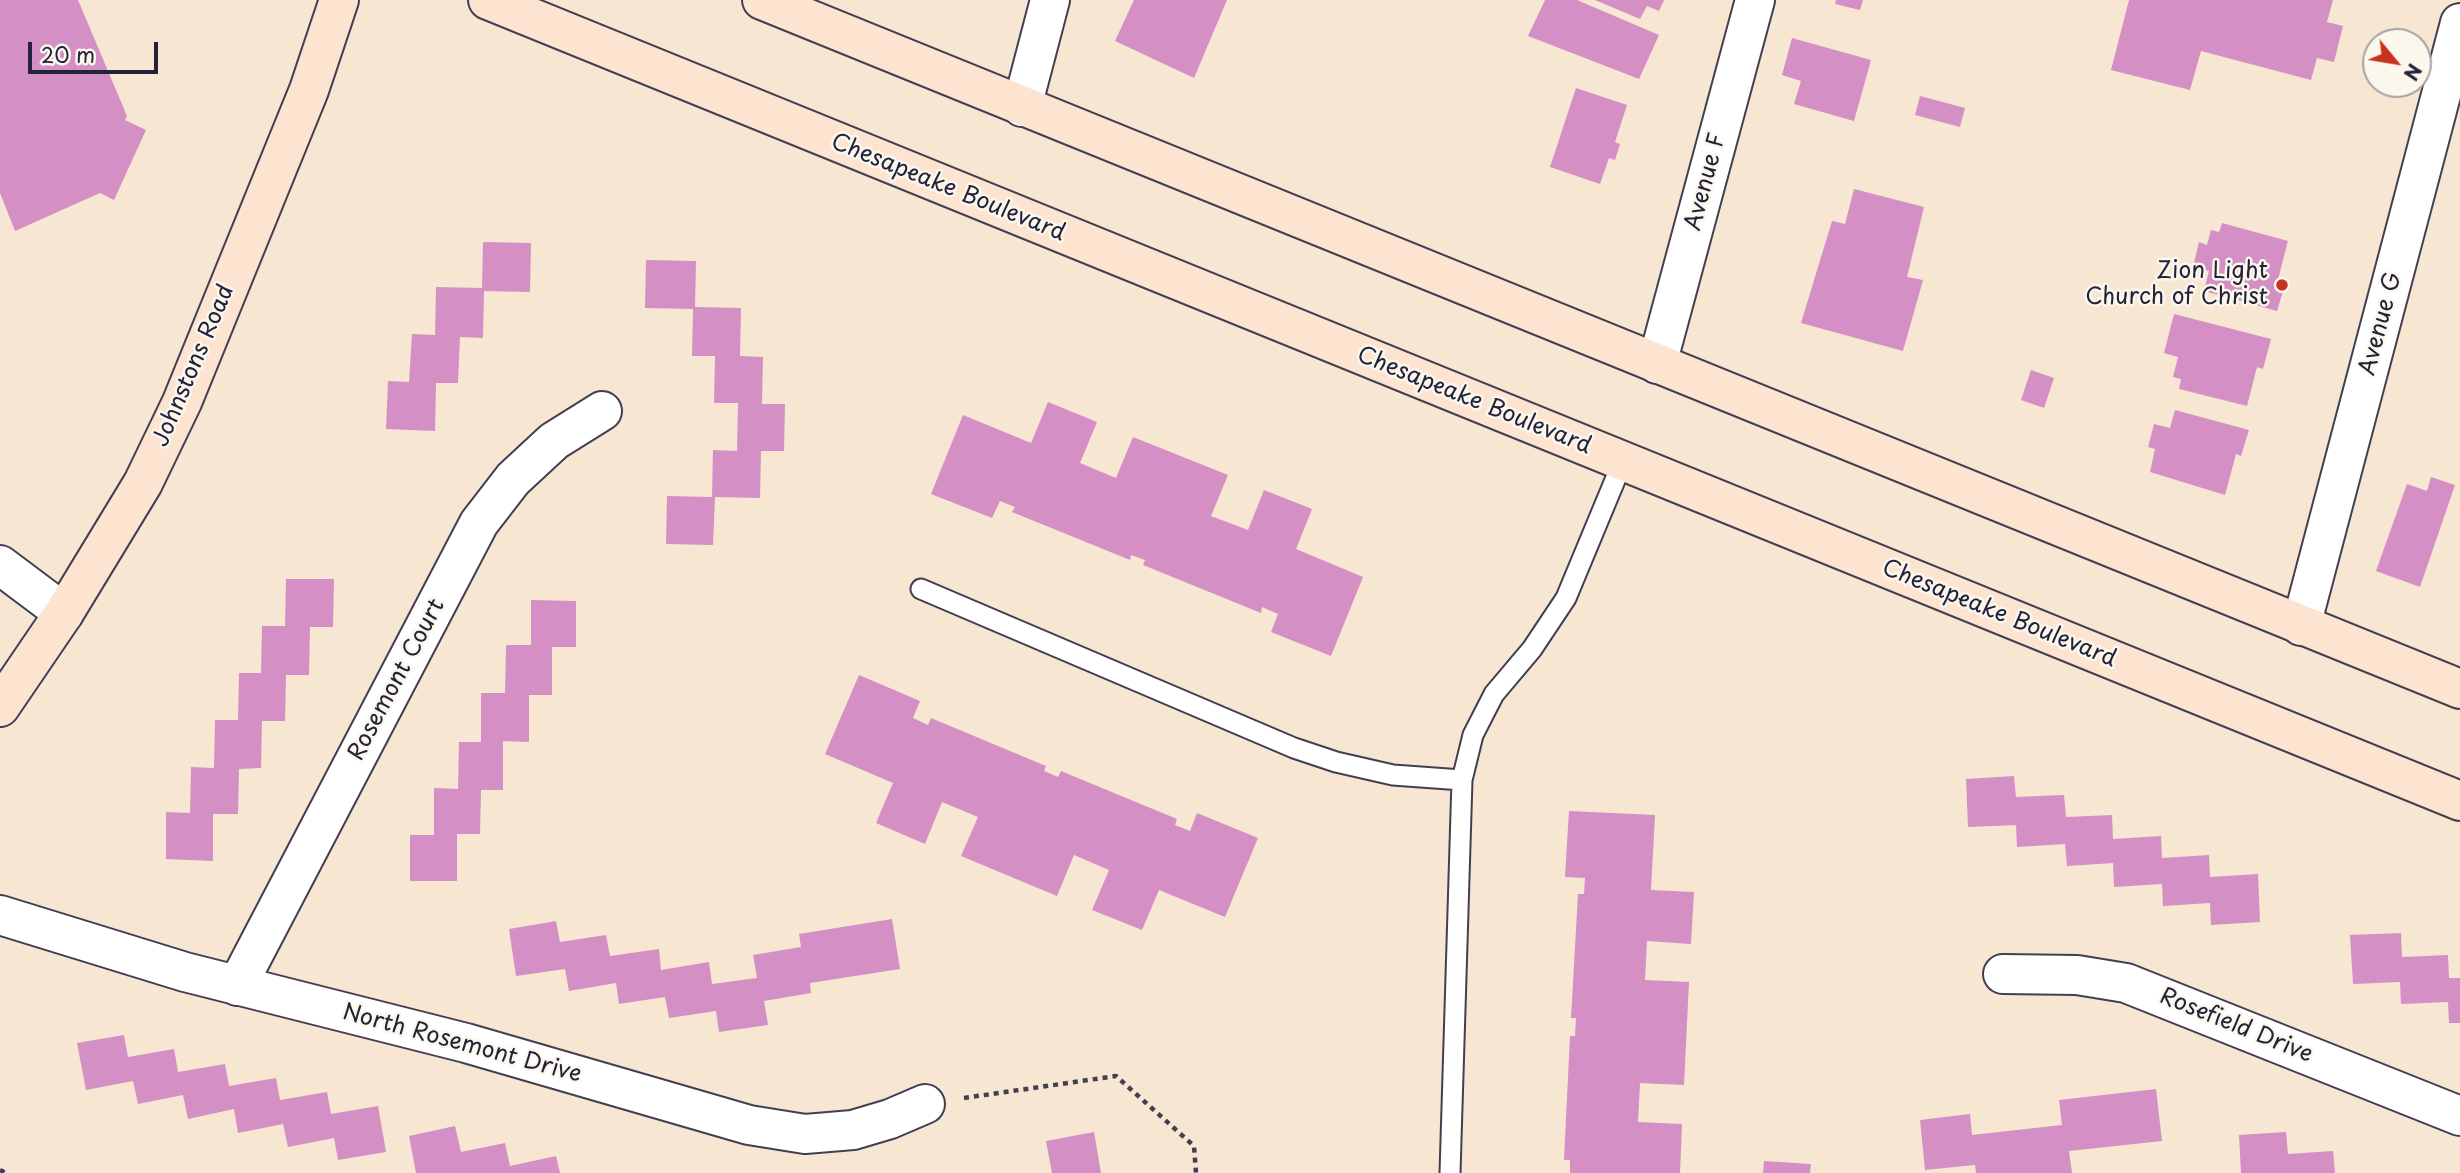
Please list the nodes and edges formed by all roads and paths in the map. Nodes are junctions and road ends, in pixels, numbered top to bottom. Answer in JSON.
{"nodes":[{"id":1,"x":339,"y":0,"type":"edge"},
{"id":2,"x":488,"y":0,"type":"edge"},
{"id":3,"x":762,"y":0,"type":"edge"},
{"id":4,"x":1050,"y":0,"type":"edge"},
{"id":5,"x":1755,"y":0,"type":"edge"},
{"id":6,"x":2460,"y":26,"type":"edge"},
{"id":7,"x":1022,"y":107,"type":"junction"},
{"id":8,"x":1657,"y":364,"type":"junction"},
{"id":9,"x":602,"y":411,"type":"dead end"},
{"id":10,"x":1623,"y":461,"type":"junction"},
{"id":11,"x":0,"y":565,"type":"edge"},
{"id":12,"x":921,"y":589,"type":"dead end"},
{"id":13,"x":64,"y":613,"type":"junction"},
{"id":14,"x":2301,"y":626,"type":"junction"},
{"id":15,"x":2460,"y":690,"type":"edge"},
{"id":16,"x":0,"y":708,"type":"edge"},
{"id":17,"x":1462,"y":780,"type":"junction"},
{"id":18,"x":2460,"y":801,"type":"edge"},
{"id":19,"x":0,"y":915,"type":"edge"},
{"id":20,"x":2003,"y":974,"type":"dead end"},
{"id":21,"x":237,"y":986,"type":"junction"},
{"id":22,"x":925,"y":1104,"type":"joint"},
{"id":23,"x":2460,"y":1116,"type":"edge"},
{"id":24,"x":0,"y":1170,"type":"edge"},
{"id":25,"x":6,"y":1173,"type":"edge"},
{"id":26,"x":1196,"y":1173,"type":"edge"},
{"id":27,"x":1450,"y":1173,"type":"edge"}],
"edges":[{"from":1,"to":13,"type":"main road","name":"Johnstons Road"},
{"from":2,"to":10,"type":"main road","name":"Chesapeake Boulevard"},
{"from":3,"to":7,"type":"main road"},
{"from":4,"to":7,"type":"street"},
{"from":5,"to":8,"type":"street","name":"Avenue F"},
{"from":6,"to":14,"type":"street","name":"Avenue G"},
{"from":7,"to":8,"type":"main road"},
{"from":8,"to":14,"type":"main road"},
{"from":9,"to":21,"type":"street","name":"Rosemont Court"},
{"from":10,"to":17,"type":"lane"},
{"from":10,"to":18,"type":"main road","name":"Chesapeake Boulevard"},
{"from":11,"to":13,"type":"street"},
{"from":12,"to":17,"type":"lane"},
{"from":13,"to":16,"type":"main road","name":"Johnstons Road"},
{"from":14,"to":15,"type":"main road"},
{"from":17,"to":27,"type":"lane"},
{"from":19,"to":21,"type":"street","name":"North Rosemont Drive"},
{"from":20,"to":23,"type":"street","name":"Rosefield Drive"},
{"from":21,"to":22,"type":"street","name":"North Rosemont Drive"},
{"from":22,"to":26,"type":"path"},
{"from":24,"to":25,"type":"path"}]}
